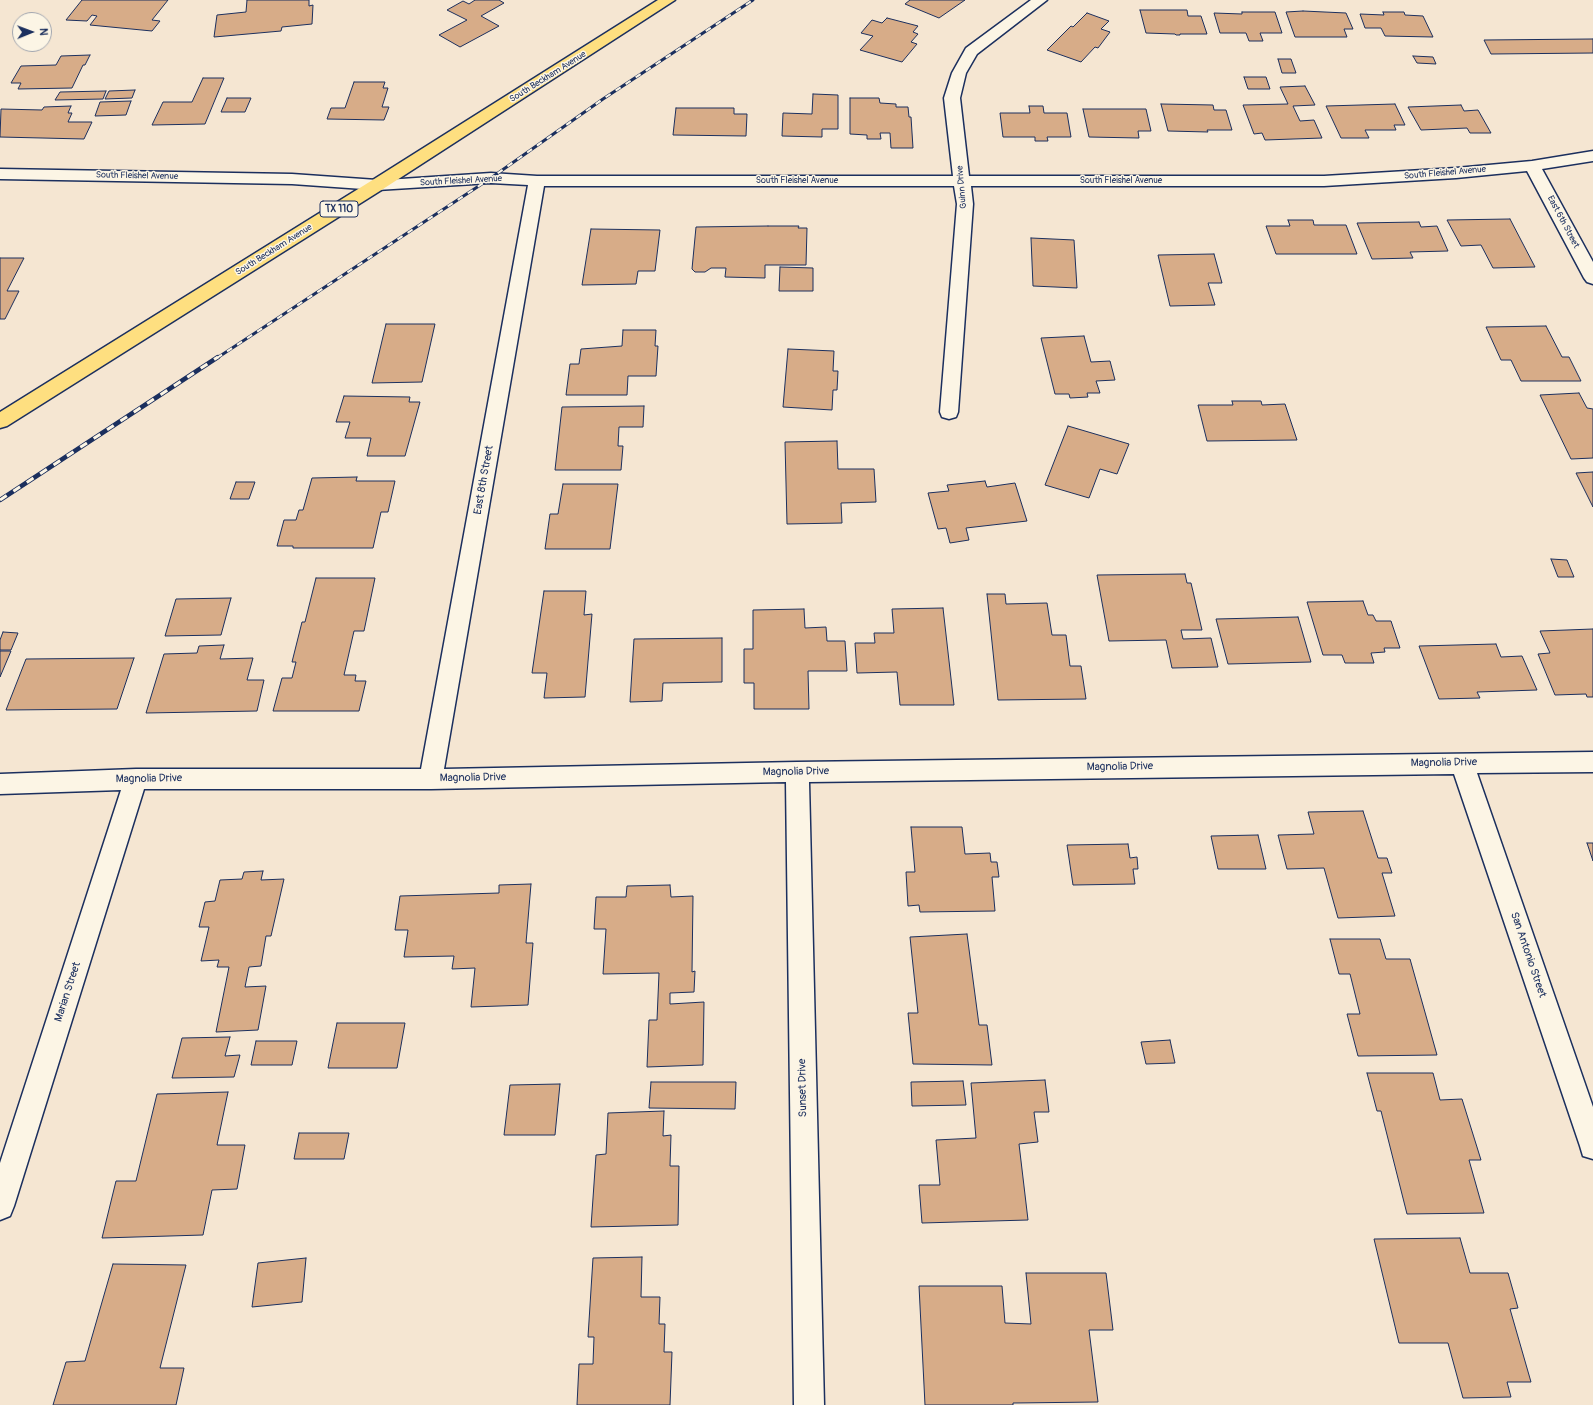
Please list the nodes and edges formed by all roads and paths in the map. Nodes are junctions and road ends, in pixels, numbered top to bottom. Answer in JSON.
{"nodes":[{"id":1,"x":668,"y":0,"type":"edge"},
{"id":2,"x":1040,"y":0,"type":"edge"},
{"id":3,"x":1593,"y":156,"type":"edge"},
{"id":4,"x":1532,"y":166,"type":"junction"},
{"id":5,"x":0,"y":174,"type":"edge"},
{"id":6,"x":536,"y":180,"type":"junction"},
{"id":7,"x":963,"y":181,"type":"junction"},
{"id":8,"x":376,"y":185,"type":"junction"},
{"id":9,"x":1593,"y":278,"type":"edge"},
{"id":10,"x":949,"y":412,"type":"dead end"},
{"id":11,"x":3,"y":418,"type":"edge"},
{"id":12,"x":1593,"y":762,"type":"edge"},
{"id":13,"x":1462,"y":763,"type":"junction"},
{"id":14,"x":797,"y":772,"type":"junction"},
{"id":15,"x":136,"y":779,"type":"junction"},
{"id":16,"x":431,"y":779,"type":"junction"},
{"id":17,"x":0,"y":784,"type":"edge"},
{"id":18,"x":1593,"y":1146,"type":"edge"},
{"id":19,"x":0,"y":1206,"type":"edge"},
{"id":20,"x":809,"y":1405,"type":"edge"}],
"edges":[{"from":1,"to":8,"type":"main road","name":"South Beckham Avenue","number":"TX 110"},
{"from":2,"to":7,"type":"street","name":"Guinn Drive"},
{"from":3,"to":4,"type":"street","name":"South Fleishel Avenue"},
{"from":4,"to":7,"type":"street","name":"South Fleishel Avenue"},
{"from":4,"to":9,"type":"street","name":"East 6th Street"},
{"from":5,"to":8,"type":"street","name":"South Fleishel Avenue"},
{"from":6,"to":7,"type":"street","name":"South Fleishel Avenue"},
{"from":6,"to":8,"type":"street","name":"South Fleishel Avenue"},
{"from":6,"to":16,"type":"street","name":"East 8th Street"},
{"from":7,"to":10,"type":"street","name":"Guinn Drive"},
{"from":8,"to":11,"type":"main road","name":"South Beckham Avenue","number":"TX 110"},
{"from":12,"to":13,"type":"street","name":"Magnolia Drive"},
{"from":13,"to":14,"type":"street","name":"Magnolia Drive"},
{"from":13,"to":18,"type":"street","name":"San Antonio Street"},
{"from":14,"to":16,"type":"street","name":"Magnolia Drive"},
{"from":14,"to":20,"type":"street","name":"Sunset Drive"},
{"from":15,"to":16,"type":"street","name":"Magnolia Drive"},
{"from":15,"to":17,"type":"street","name":"Magnolia Drive"},
{"from":15,"to":19,"type":"street","name":"Marian Street"}]}
